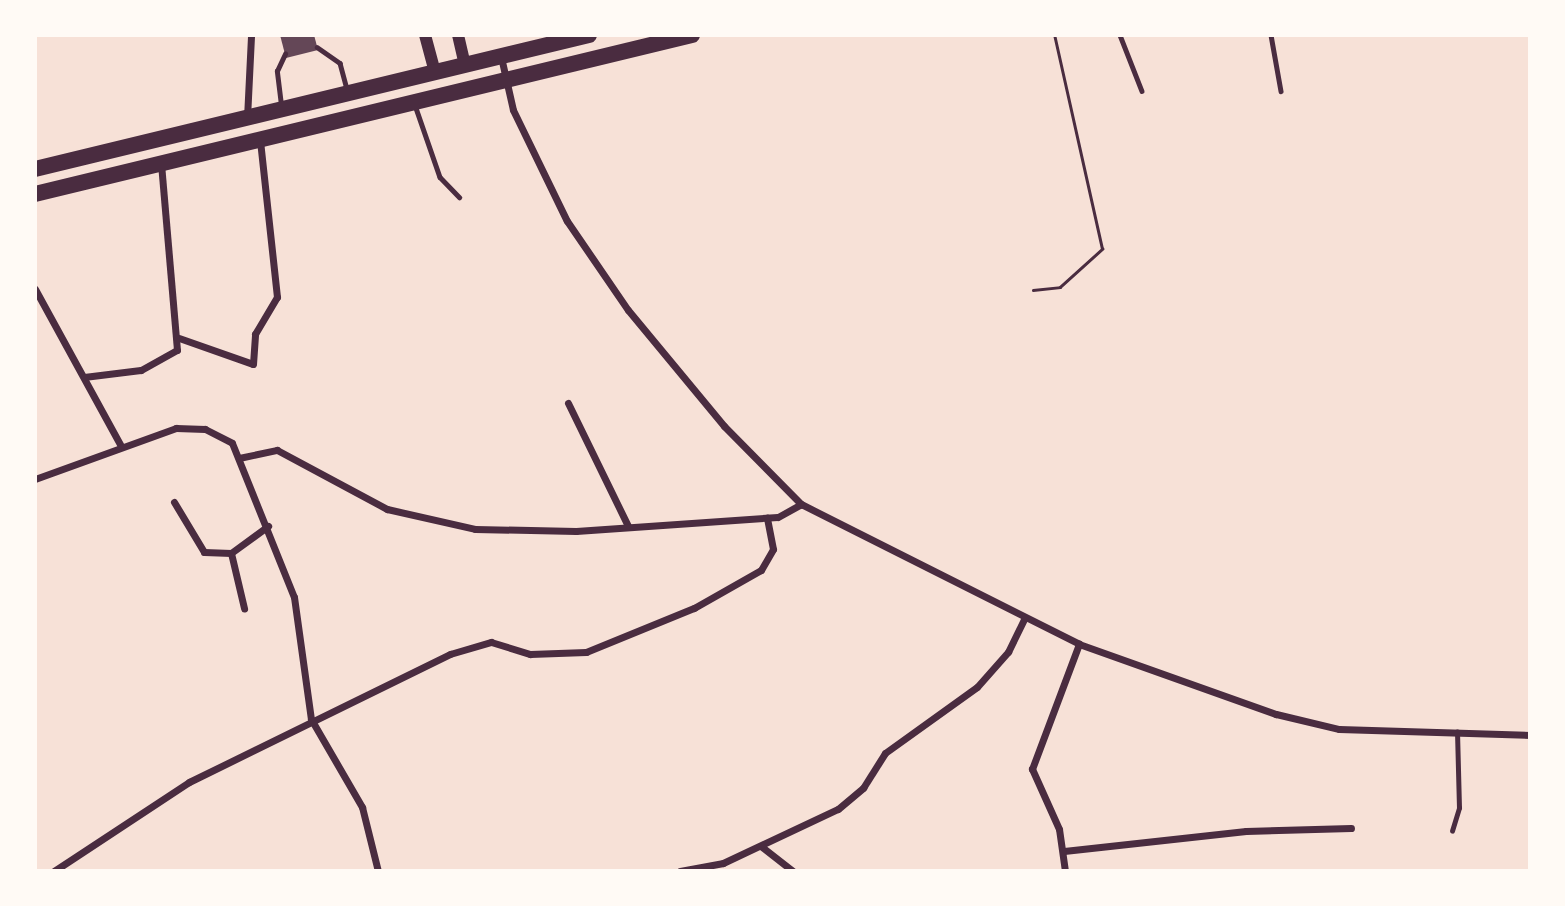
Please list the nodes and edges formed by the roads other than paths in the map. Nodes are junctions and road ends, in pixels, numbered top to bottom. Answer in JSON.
{"nodes":[{"id":1,"x":251,"y":35,"type":"edge"},
{"id":2,"x":425,"y":35,"type":"edge"},
{"id":3,"x":458,"y":35,"type":"edge"},
{"id":4,"x":589,"y":35,"type":"edge"},
{"id":5,"x":692,"y":35,"type":"edge"},
{"id":6,"x":1120,"y":35,"type":"edge"},
{"id":7,"x":1272,"y":35,"type":"edge"},
{"id":8,"x":317,"y":47,"type":"dead end"},
{"id":9,"x":285,"y":54,"type":"dead end"},
{"id":10,"x":500,"y":57,"type":"junction"},
{"id":11,"x":465,"y":65,"type":"junction"},
{"id":12,"x":435,"y":73,"type":"junction"},
{"id":13,"x":503,"y":81,"type":"junction"},
{"id":14,"x":1142,"y":91,"type":"dead end"},
{"id":15,"x":1281,"y":91,"type":"dead end"},
{"id":16,"x":349,"y":94,"type":"junction"},
{"id":17,"x":414,"y":102,"type":"junction"},
{"id":18,"x":282,"y":110,"type":"junction"},
{"id":19,"x":247,"y":119,"type":"junction"},
{"id":20,"x":286,"y":133,"type":"junction"},
{"id":21,"x":260,"y":139,"type":"junction"},
{"id":22,"x":160,"y":164,"type":"junction"},
{"id":23,"x":35,"y":170,"type":"edge"},
{"id":24,"x":35,"y":194,"type":"edge"},
{"id":25,"x":459,"y":197,"type":"dead end"},
{"id":26,"x":35,"y":289,"type":"edge"},
{"id":27,"x":179,"y":338,"type":"junction"},
{"id":28,"x":84,"y":377,"type":"junction"},
{"id":29,"x":568,"y":403,"type":"dead end"},
{"id":30,"x":121,"y":446,"type":"junction"},
{"id":31,"x":239,"y":458,"type":"junction"},
{"id":32,"x":35,"y":479,"type":"edge"},
{"id":33,"x":174,"y":502,"type":"dead end"},
{"id":34,"x":801,"y":504,"type":"junction"},
{"id":35,"x":767,"y":518,"type":"junction"},
{"id":36,"x":268,"y":526,"type":"junction"},
{"id":37,"x":628,"y":526,"type":"junction"},
{"id":38,"x":231,"y":553,"type":"junction"},
{"id":39,"x":244,"y":608,"type":"dead end"},
{"id":40,"x":1024,"y":619,"type":"junction"},
{"id":41,"x":1080,"y":644,"type":"junction"},
{"id":42,"x":311,"y":719,"type":"junction"},
{"id":43,"x":1457,"y":731,"type":"junction"},
{"id":44,"x":1530,"y":735,"type":"edge"},
{"id":45,"x":1351,"y":828,"type":"dead end"},
{"id":46,"x":1452,"y":831,"type":"dead end"},
{"id":47,"x":762,"y":847,"type":"junction"},
{"id":48,"x":1064,"y":851,"type":"junction"},
{"id":49,"x":691,"y":870,"type":"edge"},
{"id":50,"x":54,"y":871,"type":"edge"},
{"id":51,"x":378,"y":871,"type":"edge"},
{"id":52,"x":680,"y":871,"type":"edge"},
{"id":53,"x":793,"y":871,"type":"edge"},
{"id":54,"x":1065,"y":871,"type":"edge"}],
"edges":[{"from":1,"to":19,"type":"street"},
{"from":2,"to":12,"type":"street"},
{"from":3,"to":11,"type":"street"},
{"from":4,"to":10,"type":"highway"},
{"from":5,"to":13,"type":"highway"},
{"from":6,"to":14,"type":"lane"},
{"from":7,"to":15,"type":"lane"},
{"from":8,"to":16,"type":"lane"},
{"from":9,"to":18,"type":"lane"},
{"from":10,"to":11,"type":"highway"},
{"from":10,"to":13,"type":"street"},
{"from":11,"to":12,"type":"highway"},
{"from":12,"to":16,"type":"highway"},
{"from":13,"to":17,"type":"highway"},
{"from":13,"to":34,"type":"street"},
{"from":16,"to":18,"type":"highway"},
{"from":17,"to":20,"type":"highway"},
{"from":17,"to":25,"type":"lane"},
{"from":18,"to":19,"type":"highway"},
{"from":18,"to":20,"type":"lane"},
{"from":19,"to":23,"type":"highway"},
{"from":20,"to":21,"type":"highway"},
{"from":21,"to":22,"type":"highway"},
{"from":21,"to":27,"type":"street"},
{"from":22,"to":24,"type":"highway"},
{"from":22,"to":27,"type":"street"},
{"from":26,"to":28,"type":"street"},
{"from":27,"to":28,"type":"street"},
{"from":28,"to":30,"type":"street"},
{"from":29,"to":37,"type":"street"},
{"from":30,"to":31,"type":"street"},
{"from":30,"to":32,"type":"street"},
{"from":31,"to":36,"type":"street"},
{"from":31,"to":37,"type":"street"},
{"from":33,"to":38,"type":"street"},
{"from":34,"to":35,"type":"street"},
{"from":34,"to":40,"type":"street"},
{"from":35,"to":37,"type":"street"},
{"from":35,"to":42,"type":"street"},
{"from":36,"to":38,"type":"street"},
{"from":36,"to":42,"type":"street"},
{"from":38,"to":39,"type":"street"},
{"from":40,"to":41,"type":"street"},
{"from":40,"to":47,"type":"street"},
{"from":41,"to":43,"type":"street"},
{"from":41,"to":48,"type":"street"},
{"from":42,"to":50,"type":"street"},
{"from":42,"to":51,"type":"street"},
{"from":43,"to":44,"type":"street"},
{"from":43,"to":46,"type":"lane"},
{"from":45,"to":48,"type":"street"},
{"from":47,"to":49,"type":"street"},
{"from":47,"to":53,"type":"street"},
{"from":48,"to":54,"type":"street"},
{"from":49,"to":52,"type":"street"}]}
